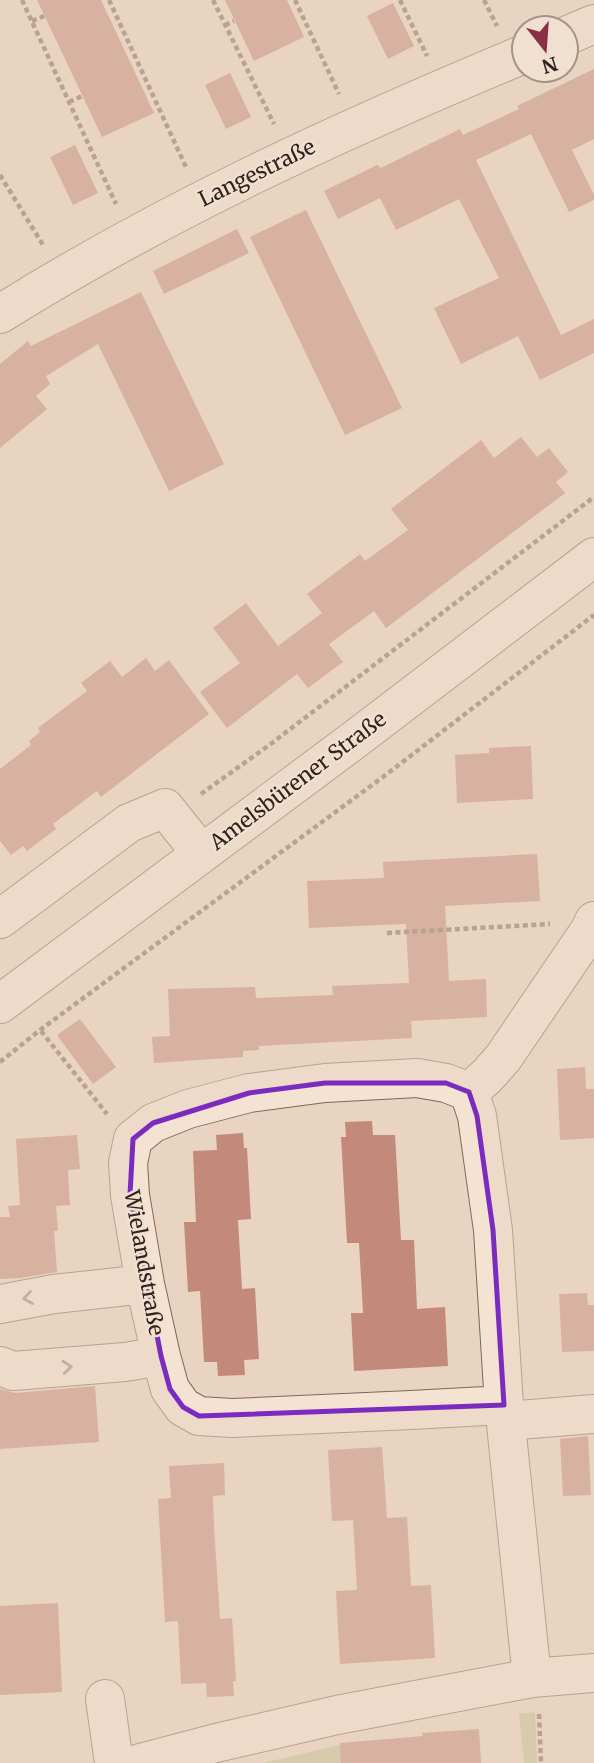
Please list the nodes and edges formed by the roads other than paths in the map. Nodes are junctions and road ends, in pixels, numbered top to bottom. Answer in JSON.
{"nodes":[{"id":1,"x":510,"y":60,"type":"edge"},
{"id":2,"x":0,"y":314,"type":"edge"},
{"id":3,"x":594,"y":557,"type":"edge"},
{"id":4,"x":201,"y":853,"type":"junction"},
{"id":5,"x":0,"y":919,"type":"edge"},
{"id":6,"x":594,"y":921,"type":"edge"},
{"id":7,"x":0,"y":1004,"type":"edge"},
{"id":8,"x":468,"y":1093,"type":"junction"},
{"id":9,"x":145,"y":1284,"type":"junction"},
{"id":10,"x":0,"y":1304,"type":"edge"},
{"id":11,"x":161,"y":1356,"type":"junction"},
{"id":12,"x":0,"y":1366,"type":"edge"},
{"id":13,"x":505,"y":1413,"type":"junction"},
{"id":14,"x":594,"y":1414,"type":"edge"},
{"id":15,"x":594,"y":1673,"type":"edge"},
{"id":16,"x":532,"y":1678,"type":"junction"},
{"id":17,"x":105,"y":1699,"type":"dead end"},
{"id":18,"x":114,"y":1763,"type":"edge"},
{"id":19,"x":140,"y":1763,"type":"edge"}],
"edges":[{"from":1,"to":2,"type":"street","name":"Langestraße"},
{"from":3,"to":4,"type":"street","name":"Amelsbürener Straße"},
{"from":4,"to":5,"type":"street"},
{"from":4,"to":7,"type":"street","name":"Amelsbürener Straße"},
{"from":6,"to":8,"type":"street"},
{"from":8,"to":9,"type":"street","name":"Wielandstraße"},
{"from":8,"to":13,"type":"street"},
{"from":9,"to":10,"type":"street","one_way":true},
{"from":9,"to":11,"type":"street","name":"Wielandstraße"},
{"from":12,"to":11,"type":"street","one_way":true},
{"from":11,"to":13,"type":"street","name":"Wielandstraße"},
{"from":13,"to":14,"type":"street","name":"Wielandstraße"},
{"from":13,"to":16,"type":"street"},
{"from":15,"to":16,"type":"street"},
{"from":16,"to":19,"type":"street"},
{"from":17,"to":18,"type":"street"}]}
